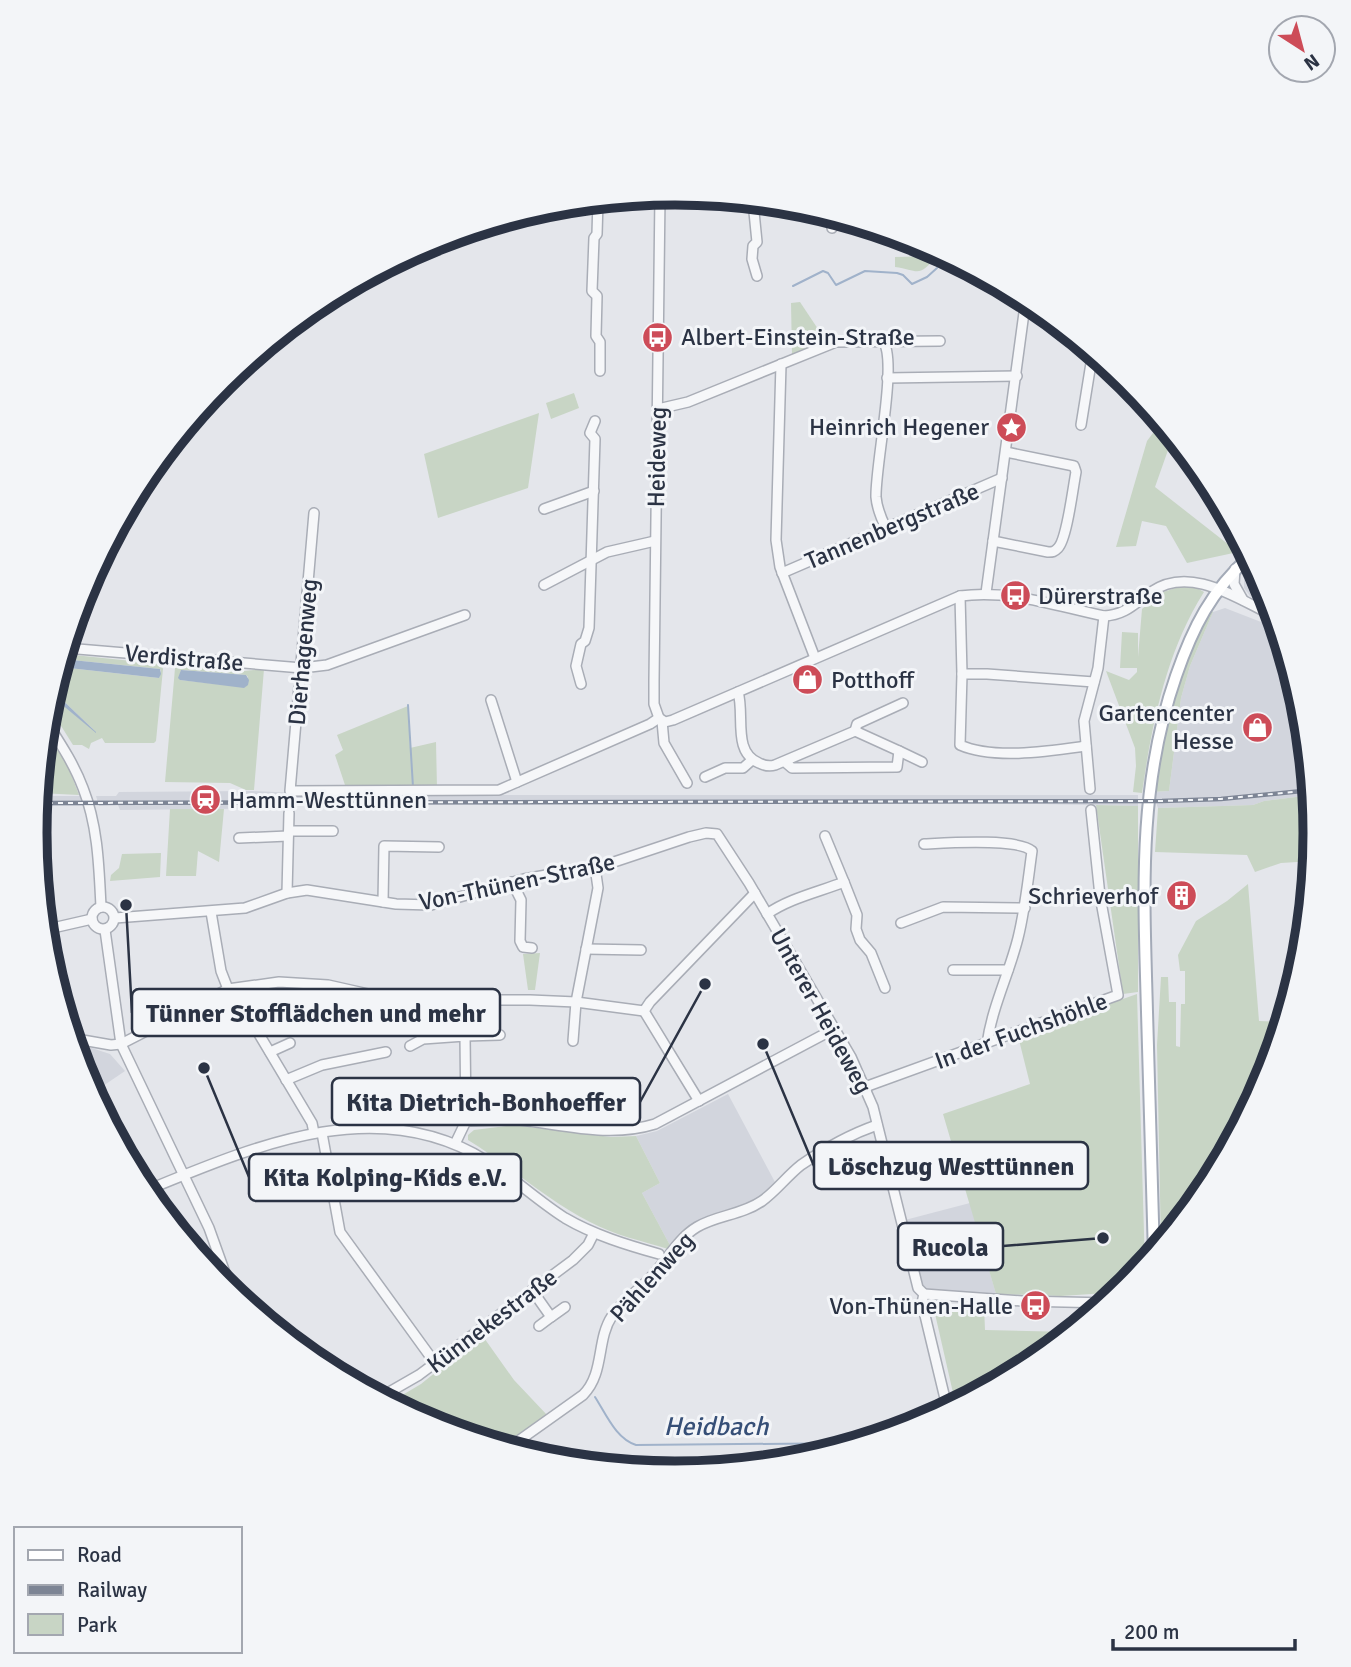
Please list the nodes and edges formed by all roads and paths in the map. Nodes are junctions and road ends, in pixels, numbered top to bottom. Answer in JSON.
{"nodes":[{"id":1,"x":660,"y":206,"type":"edge"},
{"id":2,"x":753,"y":210,"type":"edge"},
{"id":3,"x":598,"y":211,"type":"edge"},
{"id":4,"x":757,"y":276,"type":"dead end"},
{"id":5,"x":1025,"y":311,"type":"edge"},
{"id":6,"x":883,"y":341,"type":"junction"},
{"id":7,"x":940,"y":341,"type":"dead end"},
{"id":8,"x":1091,"y":362,"type":"edge"},
{"id":9,"x":781,"y":364,"type":"junction"},
{"id":10,"x":600,"y":371,"type":"dead end"},
{"id":11,"x":1017,"y":376,"type":"junction"},
{"id":12,"x":887,"y":378,"type":"junction"},
{"id":13,"x":658,"y":409,"type":"junction"},
{"id":14,"x":595,"y":421,"type":"dead end"},
{"id":15,"x":1081,"y":425,"type":"dead end"},
{"id":16,"x":1006,"y":452,"type":"junction"},
{"id":17,"x":1002,"y":478,"type":"junction"},
{"id":18,"x":594,"y":491,"type":"junction"},
{"id":19,"x":544,"y":509,"type":"dead end"},
{"id":20,"x":313,"y":513,"type":"dead end"},
{"id":21,"x":886,"y":528,"type":"junction"},
{"id":22,"x":655,"y":541,"type":"junction"},
{"id":23,"x":993,"y":541,"type":"junction"},
{"id":24,"x":592,"y":560,"type":"junction"},
{"id":25,"x":1242,"y":563,"type":"edge"},
{"id":26,"x":1235,"y":569,"type":"junction"},
{"id":27,"x":782,"y":573,"type":"junction"},
{"id":28,"x":544,"y":585,"type":"dead end"},
{"id":29,"x":1217,"y":589,"type":"junction"},
{"id":30,"x":986,"y":593,"type":"junction"},
{"id":31,"x":960,"y":596,"type":"junction"},
{"id":32,"x":1244,"y":602,"type":"junction"},
{"id":33,"x":1262,"y":611,"type":"edge"},
{"id":34,"x":464,"y":615,"type":"dead end"},
{"id":35,"x":1104,"y":616,"type":"junction"},
{"id":36,"x":76,"y":649,"type":"edge"},
{"id":37,"x":815,"y":658,"type":"junction"},
{"id":38,"x":302,"y":668,"type":"junction"},
{"id":39,"x":962,"y":674,"type":"junction"},
{"id":40,"x":1094,"y":682,"type":"junction"},
{"id":41,"x":581,"y":684,"type":"dead end"},
{"id":42,"x":738,"y":692,"type":"junction"},
{"id":43,"x":491,"y":700,"type":"dead end"},
{"id":44,"x":903,"y":703,"type":"dead end"},
{"id":45,"x":660,"y":720,"type":"junction"},
{"id":46,"x":855,"y":731,"type":"junction"},
{"id":47,"x":55,"y":736,"type":"edge"},
{"id":48,"x":1086,"y":746,"type":"junction"},
{"id":49,"x":900,"y":751,"type":"junction"},
{"id":50,"x":752,"y":760,"type":"junction"},
{"id":51,"x":785,"y":762,"type":"junction"},
{"id":52,"x":922,"y":762,"type":"dead end"},
{"id":53,"x":705,"y":777,"type":"dead end"},
{"id":54,"x":517,"y":782,"type":"junction"},
{"id":55,"x":687,"y":783,"type":"dead end"},
{"id":56,"x":1090,"y":789,"type":"dead end"},
{"id":57,"x":1091,"y":810,"type":"dead end"},
{"id":58,"x":289,"y":813,"type":"dead end"},
{"id":59,"x":333,"y":831,"type":"dead end"},
{"id":60,"x":710,"y":833,"type":"joint"},
{"id":61,"x":288,"y":834,"type":"junction"},
{"id":62,"x":825,"y":836,"type":"dead end"},
{"id":63,"x":239,"y":838,"type":"dead end"},
{"id":64,"x":924,"y":844,"type":"dead end"},
{"id":65,"x":439,"y":847,"type":"dead end"},
{"id":66,"x":595,"y":867,"type":"junction"},
{"id":67,"x":512,"y":882,"type":"junction"},
{"id":68,"x":844,"y":882,"type":"junction"},
{"id":69,"x":755,"y":892,"type":"junction"},
{"id":70,"x":287,"y":893,"type":"junction"},
{"id":71,"x":383,"y":902,"type":"junction"},
{"id":72,"x":102,"y":907,"type":"junction"},
{"id":73,"x":1025,"y":908,"type":"junction"},
{"id":74,"x":211,"y":912,"type":"junction"},
{"id":75,"x":767,"y":914,"type":"junction"},
{"id":76,"x":115,"y":918,"type":"junction"},
{"id":77,"x":92,"y":919,"type":"junction"},
{"id":78,"x":901,"y":923,"type":"dead end"},
{"id":79,"x":55,"y":928,"type":"edge"},
{"id":80,"x":105,"y":930,"type":"junction"},
{"id":81,"x":532,"y":948,"type":"dead end"},
{"id":82,"x":586,"y":949,"type":"junction"},
{"id":83,"x":641,"y":950,"type":"dead end"},
{"id":84,"x":953,"y":970,"type":"dead end"},
{"id":85,"x":1008,"y":970,"type":"junction"},
{"id":86,"x":885,"y":988,"type":"dead end"},
{"id":87,"x":228,"y":989,"type":"junction"},
{"id":88,"x":576,"y":1002,"type":"junction"},
{"id":89,"x":645,"y":1011,"type":"junction"},
{"id":90,"x":834,"y":1030,"type":"junction"},
{"id":91,"x":500,"y":1035,"type":"dead end"},
{"id":92,"x":466,"y":1036,"type":"junction"},
{"id":93,"x":83,"y":1040,"type":"edge"},
{"id":94,"x":573,"y":1041,"type":"dead end"},
{"id":95,"x":290,"y":1043,"type":"dead end"},
{"id":96,"x":121,"y":1044,"type":"junction"},
{"id":97,"x":987,"y":1044,"type":"junction"},
{"id":98,"x":410,"y":1046,"type":"dead end"},
{"id":99,"x":270,"y":1052,"type":"junction"},
{"id":100,"x":386,"y":1052,"type":"dead end"},
{"id":101,"x":286,"y":1080,"type":"junction"},
{"id":102,"x":865,"y":1087,"type":"junction"},
{"id":103,"x":699,"y":1101,"type":"junction"},
{"id":104,"x":466,"y":1121,"type":"junction"},
{"id":105,"x":877,"y":1125,"type":"junction"},
{"id":106,"x":318,"y":1133,"type":"junction"},
{"id":107,"x":455,"y":1143,"type":"junction"},
{"id":108,"x":185,"y":1175,"type":"junction"},
{"id":109,"x":155,"y":1186,"type":"edge"},
{"id":110,"x":594,"y":1233,"type":"junction"},
{"id":111,"x":1154,"y":1241,"type":"edge"},
{"id":112,"x":659,"y":1254,"type":"dead end"},
{"id":113,"x":225,"y":1272,"type":"edge"},
{"id":114,"x":532,"y":1290,"type":"junction"},
{"id":115,"x":923,"y":1294,"type":"junction"},
{"id":116,"x":1094,"y":1303,"type":"edge"},
{"id":117,"x":565,"y":1307,"type":"dead end"},
{"id":118,"x":551,"y":1317,"type":"junction"},
{"id":119,"x":538,"y":1326,"type":"dead end"},
{"id":120,"x":435,"y":1363,"type":"junction"},
{"id":121,"x":389,"y":1392,"type":"edge"},
{"id":122,"x":945,"y":1400,"type":"edge"},
{"id":123,"x":518,"y":1441,"type":"edge"}],
"edges":[{"from":1,"to":13,"type":"street","name":"Heideweg"},
{"from":2,"to":4,"type":"street"},
{"from":3,"to":10,"type":"street"},
{"from":5,"to":11,"type":"street"},
{"from":6,"to":7,"type":"street"},
{"from":6,"to":9,"type":"street"},
{"from":6,"to":12,"type":"street"},
{"from":8,"to":15,"type":"street"},
{"from":9,"to":13,"type":"street"},
{"from":9,"to":27,"type":"street"},
{"from":11,"to":12,"type":"street"},
{"from":11,"to":16,"type":"street"},
{"from":12,"to":21,"type":"street"},
{"from":13,"to":22,"type":"street","name":"Heideweg"},
{"from":14,"to":18,"type":"street"},
{"from":16,"to":17,"type":"street"},
{"from":16,"to":23,"type":"street"},
{"from":17,"to":21,"type":"street","name":"Tannenbergstraße"},
{"from":17,"to":23,"type":"street"},
{"from":18,"to":19,"type":"street"},
{"from":18,"to":24,"type":"street"},
{"from":20,"to":38,"type":"street","name":"Dierhagenweg"},
{"from":21,"to":27,"type":"street","name":"Tannenbergstraße"},
{"from":22,"to":24,"type":"street"},
{"from":22,"to":45,"type":"street","name":"Heideweg"},
{"from":23,"to":30,"type":"street"},
{"from":24,"to":28,"type":"street"},
{"from":24,"to":41,"type":"street"},
{"from":25,"to":26,"type":"main road"},
{"from":26,"to":29,"type":"main road"},
{"from":26,"to":32,"type":"street"},
{"from":27,"to":37,"type":"street"},
{"from":29,"to":32,"type":"street"},
{"from":29,"to":35,"type":"street"},
{"from":29,"to":111,"type":"main road"},
{"from":30,"to":31,"type":"street"},
{"from":30,"to":35,"type":"street"},
{"from":31,"to":37,"type":"street"},
{"from":31,"to":39,"type":"street"},
{"from":32,"to":33,"type":"street"},
{"from":34,"to":38,"type":"street","name":"Verdistraße"},
{"from":35,"to":40,"type":"street"},
{"from":36,"to":38,"type":"street","name":"Verdistraße"},
{"from":37,"to":42,"type":"street"},
{"from":38,"to":54,"type":"street","name":"Dierhagenweg"},
{"from":39,"to":40,"type":"street"},
{"from":39,"to":48,"type":"street"},
{"from":40,"to":48,"type":"street"},
{"from":42,"to":45,"type":"street"},
{"from":42,"to":50,"type":"street"},
{"from":43,"to":54,"type":"street"},
{"from":44,"to":46,"type":"street"},
{"from":45,"to":54,"type":"street"},
{"from":45,"to":55,"type":"street","name":"Heideweg"},
{"from":46,"to":49,"type":"street"},
{"from":46,"to":51,"type":"street"},
{"from":47,"to":72,"type":"street"},
{"from":48,"to":56,"type":"street"},
{"from":49,"to":51,"type":"street"},
{"from":49,"to":52,"type":"street"},
{"from":50,"to":51,"type":"street"},
{"from":50,"to":53,"type":"street"},
{"from":57,"to":97,"type":"street","name":"In der Fuchshöhle"},
{"from":58,"to":61,"type":"street"},
{"from":59,"to":61,"type":"street"},
{"from":60,"to":66,"type":"street","name":"Von-Thünen-Straße"},
{"from":60,"to":69,"type":"street","name":"Unterer Heideweg"},
{"from":61,"to":63,"type":"street"},
{"from":61,"to":70,"type":"street"},
{"from":62,"to":68,"type":"street"},
{"from":64,"to":73,"type":"street"},
{"from":65,"to":71,"type":"street"},
{"from":66,"to":67,"type":"street","name":"Von-Thünen-Straße"},
{"from":66,"to":82,"type":"street"},
{"from":67,"to":71,"type":"street","name":"Von-Thünen-Straße"},
{"from":67,"to":81,"type":"street"},
{"from":68,"to":75,"type":"street"},
{"from":68,"to":86,"type":"street"},
{"from":69,"to":75,"type":"street","name":"Unterer Heideweg"},
{"from":69,"to":89,"type":"street"},
{"from":70,"to":71,"type":"street","name":"Von-Thünen-Straße"},
{"from":70,"to":74,"type":"street","name":"Von-Thünen-Straße"},
{"from":72,"to":76,"type":"street"},
{"from":72,"to":77,"type":"street"},
{"from":73,"to":78,"type":"street"},
{"from":73,"to":85,"type":"street"},
{"from":74,"to":76,"type":"street","name":"Von-Thünen-Straße"},
{"from":74,"to":87,"type":"street"},
{"from":75,"to":90,"type":"street","name":"Unterer Heideweg"},
{"from":76,"to":80,"type":"street"},
{"from":77,"to":79,"type":"street"},
{"from":77,"to":80,"type":"street"},
{"from":80,"to":96,"type":"street"},
{"from":82,"to":83,"type":"street"},
{"from":82,"to":88,"type":"street"},
{"from":84,"to":85,"type":"street"},
{"from":85,"to":97,"type":"street"},
{"from":87,"to":88,"type":"street"},
{"from":87,"to":96,"type":"street"},
{"from":87,"to":99,"type":"street"},
{"from":88,"to":89,"type":"street"},
{"from":88,"to":94,"type":"street"},
{"from":89,"to":103,"type":"street"},
{"from":90,"to":102,"type":"street","name":"Unterer Heideweg"},
{"from":90,"to":103,"type":"street"},
{"from":91,"to":92,"type":"street"},
{"from":92,"to":98,"type":"street"},
{"from":92,"to":104,"type":"street"},
{"from":93,"to":96,"type":"street"},
{"from":95,"to":99,"type":"street"},
{"from":96,"to":108,"type":"street"},
{"from":97,"to":102,"type":"street","name":"In der Fuchshöhle"},
{"from":99,"to":101,"type":"street"},
{"from":100,"to":101,"type":"street"},
{"from":101,"to":106,"type":"street"},
{"from":102,"to":105,"type":"street","name":"Unterer Heideweg"},
{"from":103,"to":104,"type":"street"},
{"from":104,"to":107,"type":"street"},
{"from":105,"to":115,"type":"street","name":"Unterer Heideweg"},
{"from":105,"to":123,"type":"street","name":"Pählenweg"},
{"from":106,"to":107,"type":"street"},
{"from":106,"to":108,"type":"street"},
{"from":106,"to":120,"type":"street"},
{"from":107,"to":110,"type":"street"},
{"from":108,"to":109,"type":"street"},
{"from":108,"to":113,"type":"street"},
{"from":110,"to":112,"type":"street"},
{"from":110,"to":114,"type":"street","name":"Künnekestraße"},
{"from":114,"to":118,"type":"street"},
{"from":114,"to":120,"type":"street","name":"Künnekestraße"},
{"from":115,"to":116,"type":"street"},
{"from":115,"to":122,"type":"street","name":"Unterer Heideweg"},
{"from":117,"to":118,"type":"street"},
{"from":118,"to":119,"type":"street"},
{"from":120,"to":121,"type":"street","name":"Künnekestraße"}]}
